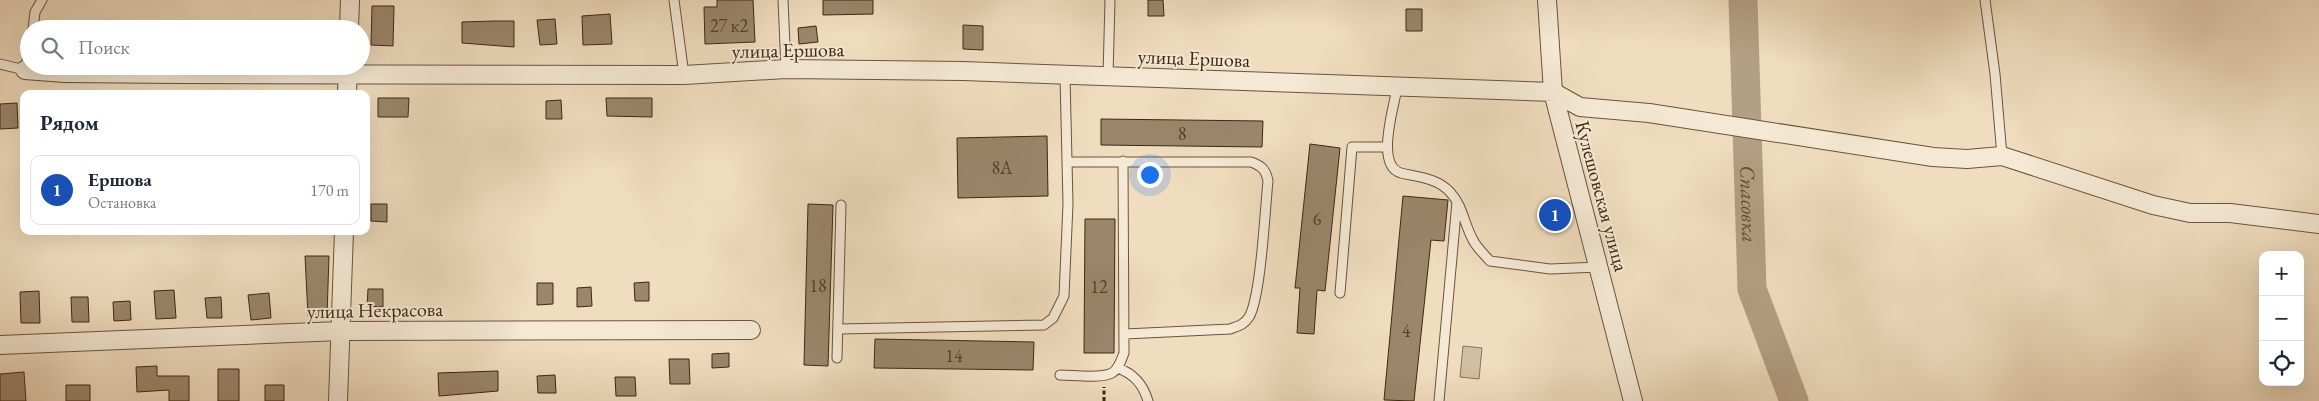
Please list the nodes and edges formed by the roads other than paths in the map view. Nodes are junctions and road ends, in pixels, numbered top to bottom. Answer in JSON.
{"nodes":[{"id":1,"x":42,"y":0,"type":"edge"},
{"id":2,"x":350,"y":0,"type":"edge"},
{"id":3,"x":674,"y":0,"type":"edge"},
{"id":4,"x":783,"y":0,"type":"edge"},
{"id":5,"x":1110,"y":0,"type":"edge"},
{"id":6,"x":1547,"y":0,"type":"edge"},
{"id":7,"x":1984,"y":0,"type":"edge"},
{"id":8,"x":34,"y":20,"type":"edge"},
{"id":9,"x":349,"y":20,"type":"edge"},
{"id":10,"x":20,"y":62,"type":"edge"},
{"id":11,"x":0,"y":64,"type":"edge"},
{"id":12,"x":786,"y":69,"type":"junction"},
{"id":13,"x":370,"y":70,"type":"edge"},
{"id":14,"x":348,"y":75,"type":"edge"},
{"id":15,"x":684,"y":75,"type":"junction"},
{"id":16,"x":1065,"y":76,"type":"junction"},
{"id":17,"x":1108,"y":76,"type":"junction"},
{"id":18,"x":1397,"y":88,"type":"junction"},
{"id":19,"x":347,"y":90,"type":"edge"},
{"id":20,"x":1552,"y":92,"type":"junction"},
{"id":21,"x":1387,"y":147,"type":"junction"},
{"id":22,"x":2002,"y":156,"type":"junction"},
{"id":23,"x":1123,"y":161,"type":"junction"},
{"id":24,"x":1068,"y":162,"type":"junction"},
{"id":25,"x":1458,"y":200,"type":"junction"},
{"id":26,"x":841,"y":205,"type":"dead end"},
{"id":27,"x":2319,"y":224,"type":"edge"},
{"id":28,"x":344,"y":235,"type":"edge"},
{"id":29,"x":1600,"y":267,"type":"junction"},
{"id":30,"x":1340,"y":293,"type":"dead end"},
{"id":31,"x":838,"y":329,"type":"junction"},
{"id":32,"x":751,"y":330,"type":"dead end"},
{"id":33,"x":341,"y":331,"type":"junction"},
{"id":34,"x":1124,"y":334,"type":"junction"},
{"id":35,"x":0,"y":345,"type":"edge"},
{"id":36,"x":837,"y":358,"type":"dead end"},
{"id":37,"x":1118,"y":368,"type":"junction"},
{"id":38,"x":1060,"y":375,"type":"dead end"},
{"id":39,"x":338,"y":401,"type":"edge"},
{"id":40,"x":1148,"y":401,"type":"edge"},
{"id":41,"x":1438,"y":401,"type":"edge"},
{"id":42,"x":1633,"y":401,"type":"edge"}],
"edges":[{"from":1,"to":8,"type":"lane"},
{"from":2,"to":9,"type":"street"},
{"from":3,"to":15,"type":"lane"},
{"from":4,"to":12,"type":"lane"},
{"from":5,"to":17,"type":"lane"},
{"from":6,"to":20,"type":"street","name":"Кулешовская улица"},
{"from":7,"to":22,"type":"lane"},
{"from":10,"to":11,"type":"lane"},
{"from":12,"to":15,"type":"street","name":"улица Ершова"},
{"from":12,"to":16,"type":"street","name":"улица Ершова"},
{"from":13,"to":15,"type":"street","name":"улица Ершова"},
{"from":14,"to":19,"type":"street"},
{"from":16,"to":17,"type":"street","name":"улица Ершова"},
{"from":16,"to":24,"type":"lane"},
{"from":17,"to":18,"type":"street","name":"улица Ершова"},
{"from":18,"to":20,"type":"street","name":"улица Ершова"},
{"from":18,"to":21,"type":"lane"},
{"from":20,"to":22,"type":"street"},
{"from":20,"to":29,"type":"street","name":"Кулешовская улица"},
{"from":21,"to":25,"type":"lane"},
{"from":21,"to":30,"type":"lane"},
{"from":22,"to":27,"type":"street"},
{"from":23,"to":24,"type":"lane"},
{"from":23,"to":34,"type":"lane"},
{"from":23,"to":34,"type":"lane"},
{"from":24,"to":31,"type":"lane"},
{"from":25,"to":29,"type":"lane"},
{"from":25,"to":41,"type":"lane"},
{"from":26,"to":31,"type":"lane"},
{"from":28,"to":33,"type":"street"},
{"from":29,"to":42,"type":"street","name":"Кулешовская улица"},
{"from":31,"to":36,"type":"lane"},
{"from":32,"to":33,"type":"street","name":"улица Некрасова"},
{"from":33,"to":35,"type":"street","name":"улица Некрасова"},
{"from":33,"to":39,"type":"street"},
{"from":34,"to":37,"type":"lane"},
{"from":37,"to":38,"type":"lane"},
{"from":37,"to":40,"type":"lane"}]}
